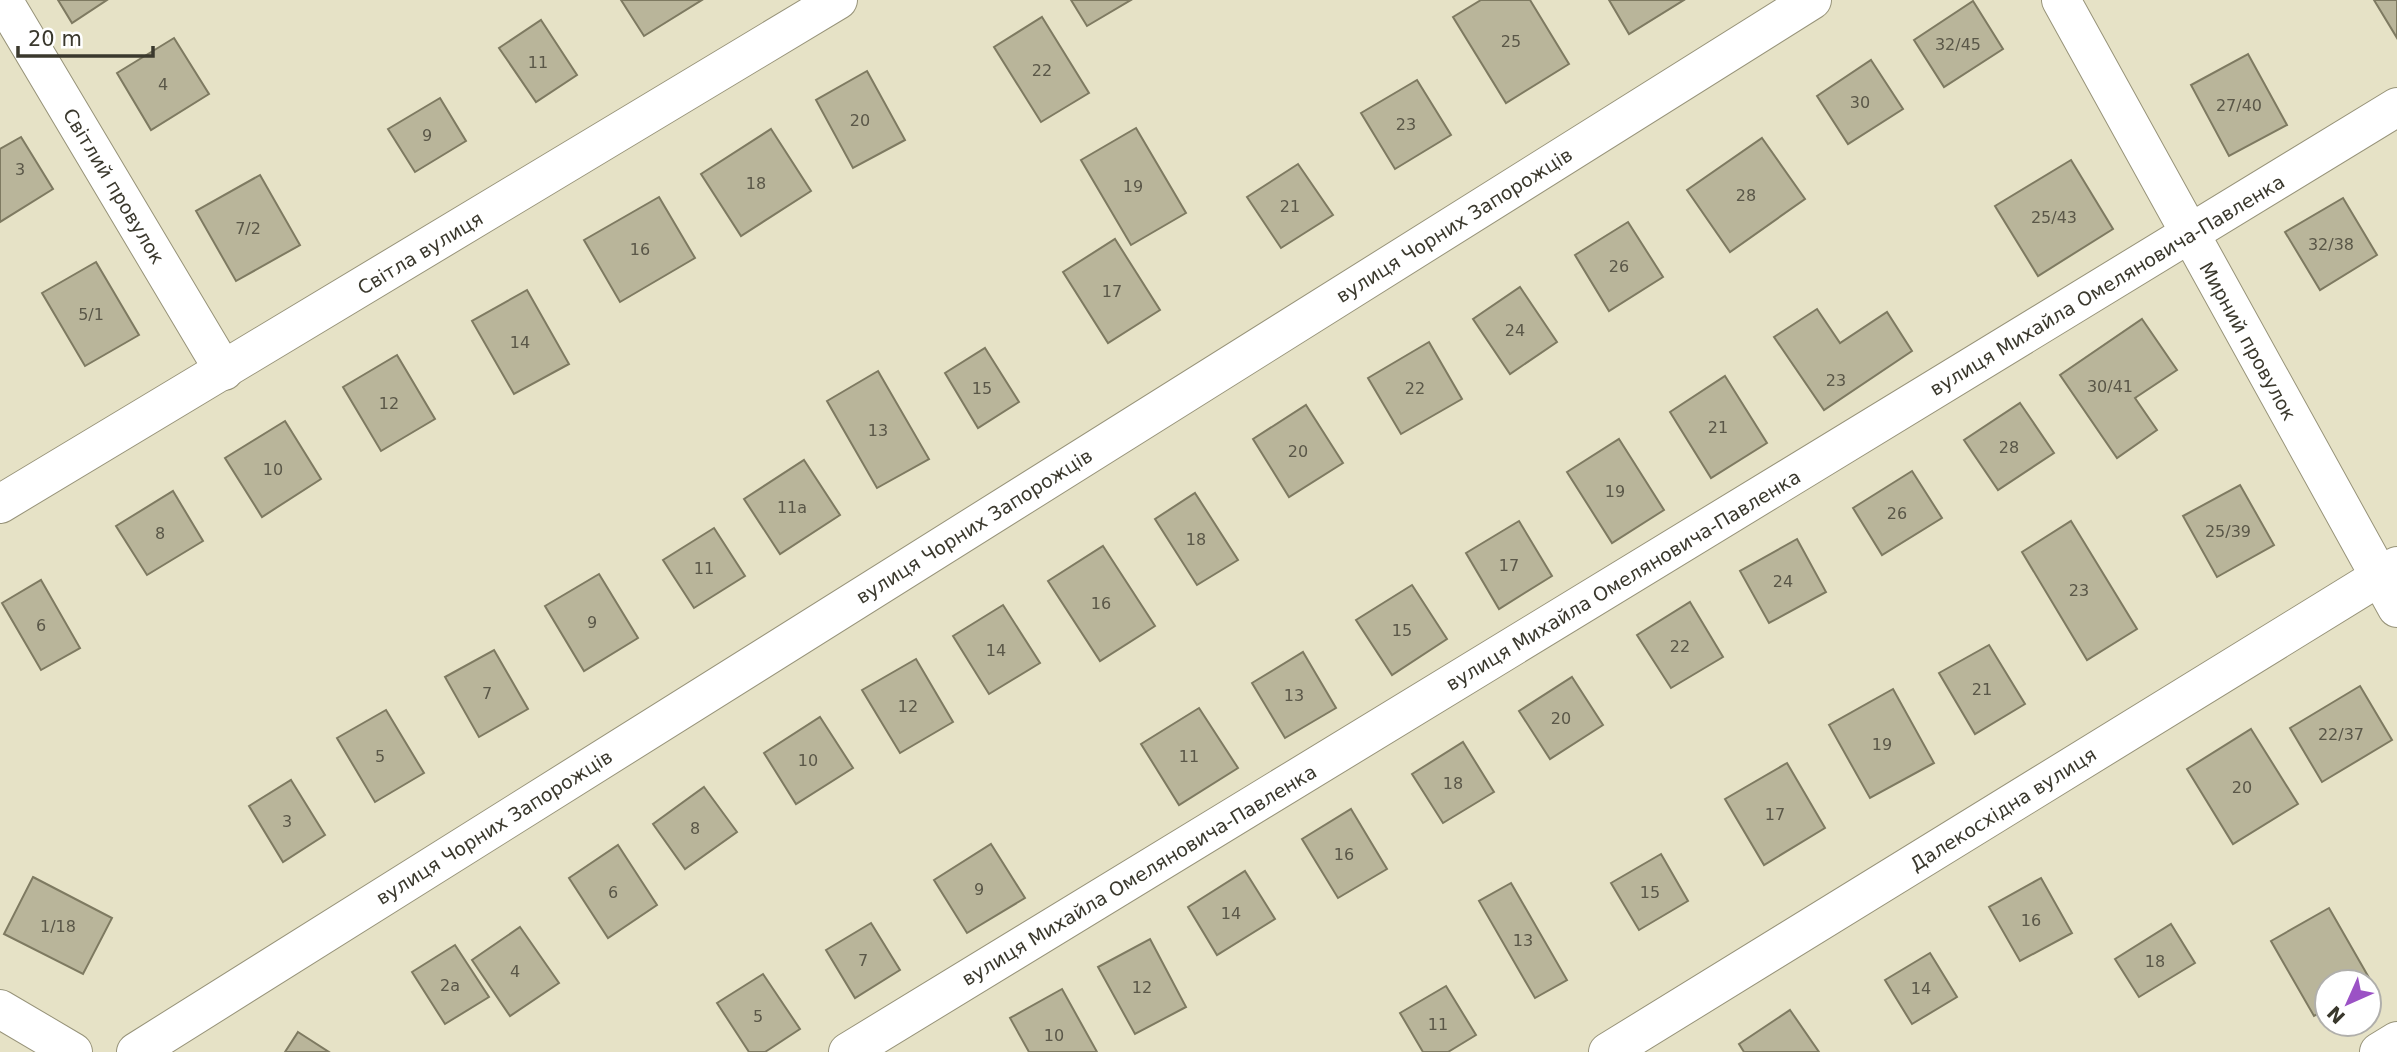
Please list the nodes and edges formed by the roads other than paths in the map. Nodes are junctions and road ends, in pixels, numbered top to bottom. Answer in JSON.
{"nodes":[{"id":1,"x":3,"y":0,"type":"edge"},
{"id":2,"x":838,"y":0,"type":"edge"},
{"id":3,"x":1812,"y":0,"type":"edge"},
{"id":4,"x":2061,"y":0,"type":"edge"},
{"id":5,"x":2397,"y":107,"type":"edge"},
{"id":6,"x":2189,"y":235,"type":"junction"},
{"id":7,"x":224,"y":371,"type":"junction"},
{"id":8,"x":0,"y":505,"type":"edge"},
{"id":9,"x":2391,"y":584,"type":"edge"},
{"id":10,"x":0,"y":1009,"type":"edge"},
{"id":11,"x":2397,"y":1041,"type":"edge"},
{"id":12,"x":73,"y":1052,"type":"edge"},
{"id":13,"x":136,"y":1052,"type":"edge"},
{"id":14,"x":848,"y":1052,"type":"edge"},
{"id":15,"x":1608,"y":1052,"type":"edge"},
{"id":16,"x":2379,"y":1052,"type":"edge"}],
"edges":[{"from":1,"to":7,"type":"street","name":"Світлий провулок"},
{"from":2,"to":7,"type":"street","name":"Світла вулиця"},
{"from":3,"to":13,"type":"street","name":"вулиця Чорних Запорожців"},
{"from":4,"to":6,"type":"street","name":"Мирний провулок"},
{"from":5,"to":6,"type":"street","name":"вулиця Михайла Омеляновича-Павленка"},
{"from":6,"to":9,"type":"street","name":"Мирний провулок"},
{"from":6,"to":14,"type":"street","name":"вулиця Михайла Омеляновича-Павленка"},
{"from":7,"to":8,"type":"street","name":"Світла вулиця"},
{"from":9,"to":15,"type":"street","name":"Далекосхідна вулиця"},
{"from":10,"to":12,"type":"street"},
{"from":11,"to":16,"type":"street"}]}
